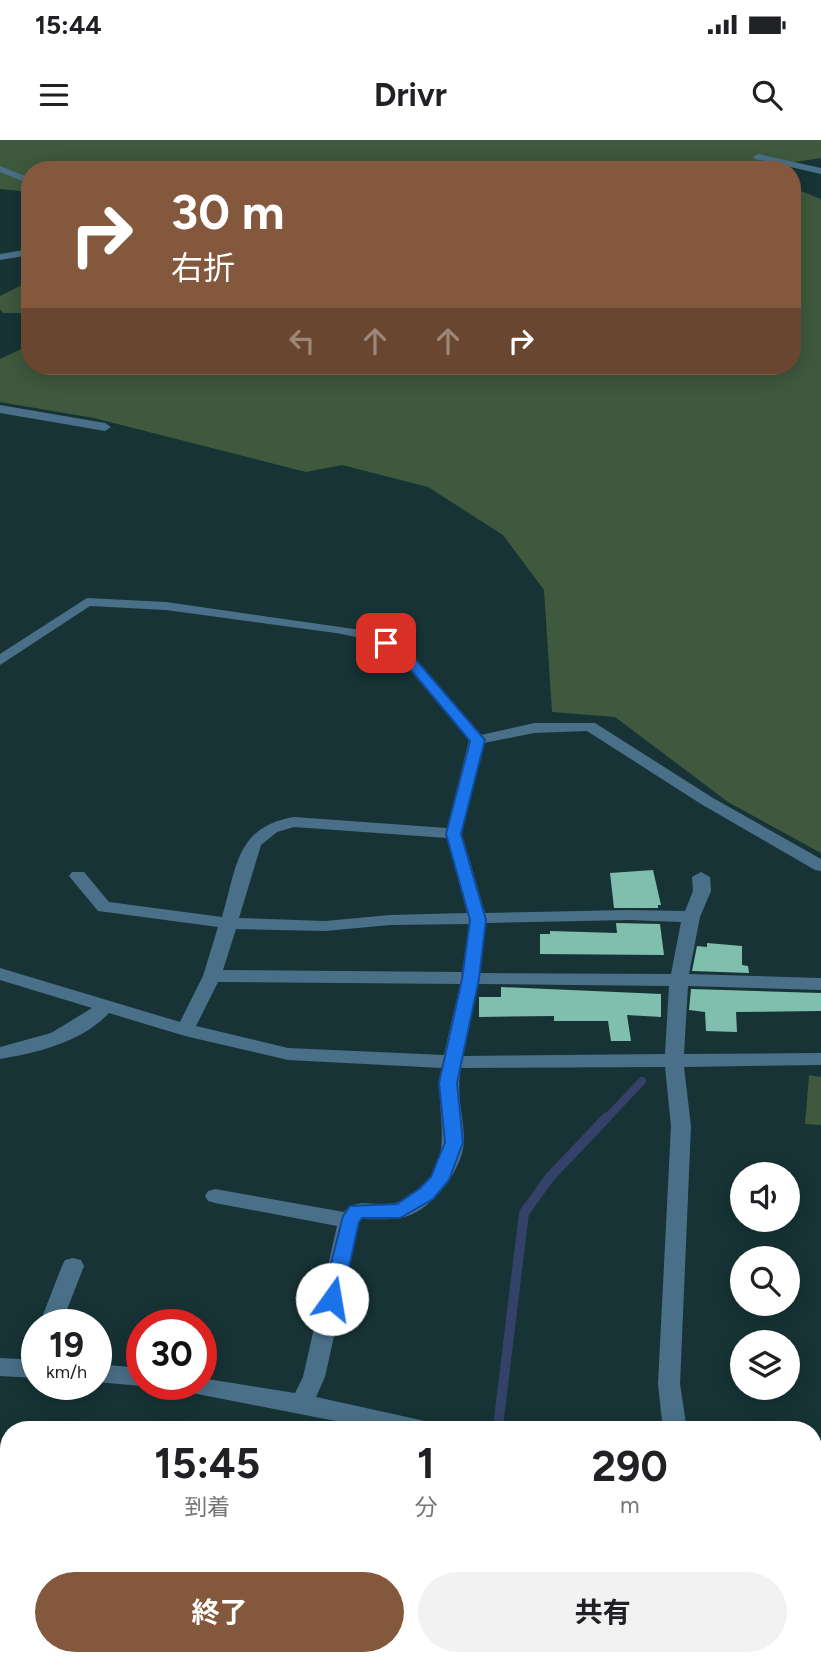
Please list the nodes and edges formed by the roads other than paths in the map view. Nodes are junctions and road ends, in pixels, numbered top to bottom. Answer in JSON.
{"nodes":[{"id":1,"x":758,"y":157,"type":"dead end"},
{"id":2,"x":776,"y":161,"type":"edge"},
{"id":3,"x":801,"y":167,"type":"edge"},
{"id":4,"x":0,"y":169,"type":"edge"},
{"id":5,"x":821,"y":171,"type":"edge"},
{"id":6,"x":21,"y":177,"type":"edge"},
{"id":7,"x":21,"y":254,"type":"edge"},
{"id":8,"x":0,"y":257,"type":"edge"},
{"id":9,"x":0,"y":409,"type":"edge"},
{"id":10,"x":105,"y":427,"type":"dead end"},
{"id":11,"x":0,"y":661,"type":"edge"},
{"id":12,"x":477,"y":740,"type":"junction"},
{"id":13,"x":454,"y":834,"type":"junction"},
{"id":14,"x":821,"y":866,"type":"edge"},
{"id":15,"x":78,"y":876,"type":"dead end"},
{"id":16,"x":701,"y":877,"type":"dead end"},
{"id":17,"x":691,"y":917,"type":"junction"},
{"id":18,"x":478,"y":920,"type":"junction"},
{"id":19,"x":230,"y":923,"type":"junction"},
{"id":20,"x":0,"y":974,"type":"edge"},
{"id":21,"x":212,"y":976,"type":"junction"},
{"id":22,"x":470,"y":979,"type":"junction"},
{"id":23,"x":679,"y":980,"type":"junction"},
{"id":24,"x":821,"y":984,"type":"edge"},
{"id":25,"x":106,"y":1005,"type":"junction"},
{"id":26,"x":185,"y":1030,"type":"junction"},
{"id":27,"x":0,"y":1054,"type":"edge"},
{"id":28,"x":674,"y":1059,"type":"junction"},
{"id":29,"x":821,"y":1059,"type":"edge"},
{"id":30,"x":454,"y":1062,"type":"junction"},
{"id":31,"x":215,"y":1196,"type":"dead end"},
{"id":32,"x":349,"y":1220,"type":"junction"},
{"id":33,"x":73,"y":1266,"type":"dead end"},
{"id":34,"x":56,"y":1309,"type":"edge"},
{"id":35,"x":21,"y":1366,"type":"edge"},
{"id":36,"x":0,"y":1367,"type":"edge"},
{"id":37,"x":217,"y":1390,"type":"edge"},
{"id":38,"x":301,"y":1404,"type":"junction"},
{"id":39,"x":382,"y":1421,"type":"edge"},
{"id":40,"x":674,"y":1421,"type":"edge"}],
"edges":[{"from":1,"to":2,"type":"street"},
{"from":3,"to":5,"type":"street"},
{"from":4,"to":6,"type":"street"},
{"from":7,"to":8,"type":"street"},
{"from":9,"to":10,"type":"street"},
{"from":11,"to":12,"type":"street"},
{"from":12,"to":13,"type":"street"},
{"from":12,"to":14,"type":"street"},
{"from":13,"to":18,"type":"street"},
{"from":13,"to":19,"type":"street"},
{"from":15,"to":19,"type":"street"},
{"from":16,"to":17,"type":"street"},
{"from":17,"to":18,"type":"street"},
{"from":17,"to":23,"type":"street"},
{"from":18,"to":19,"type":"street"},
{"from":18,"to":22,"type":"street"},
{"from":19,"to":21,"type":"street"},
{"from":20,"to":25,"type":"street"},
{"from":21,"to":22,"type":"street"},
{"from":21,"to":26,"type":"street"},
{"from":22,"to":23,"type":"street"},
{"from":22,"to":30,"type":"street"},
{"from":23,"to":24,"type":"street"},
{"from":23,"to":28,"type":"street"},
{"from":25,"to":26,"type":"street"},
{"from":25,"to":27,"type":"street"},
{"from":26,"to":30,"type":"street"},
{"from":28,"to":29,"type":"street"},
{"from":28,"to":30,"type":"street"},
{"from":28,"to":40,"type":"street"},
{"from":30,"to":32,"type":"street"},
{"from":31,"to":32,"type":"street"},
{"from":32,"to":38,"type":"street"},
{"from":33,"to":34,"type":"street"},
{"from":35,"to":36,"type":"street"},
{"from":37,"to":38,"type":"street"},
{"from":38,"to":39,"type":"street"}]}
